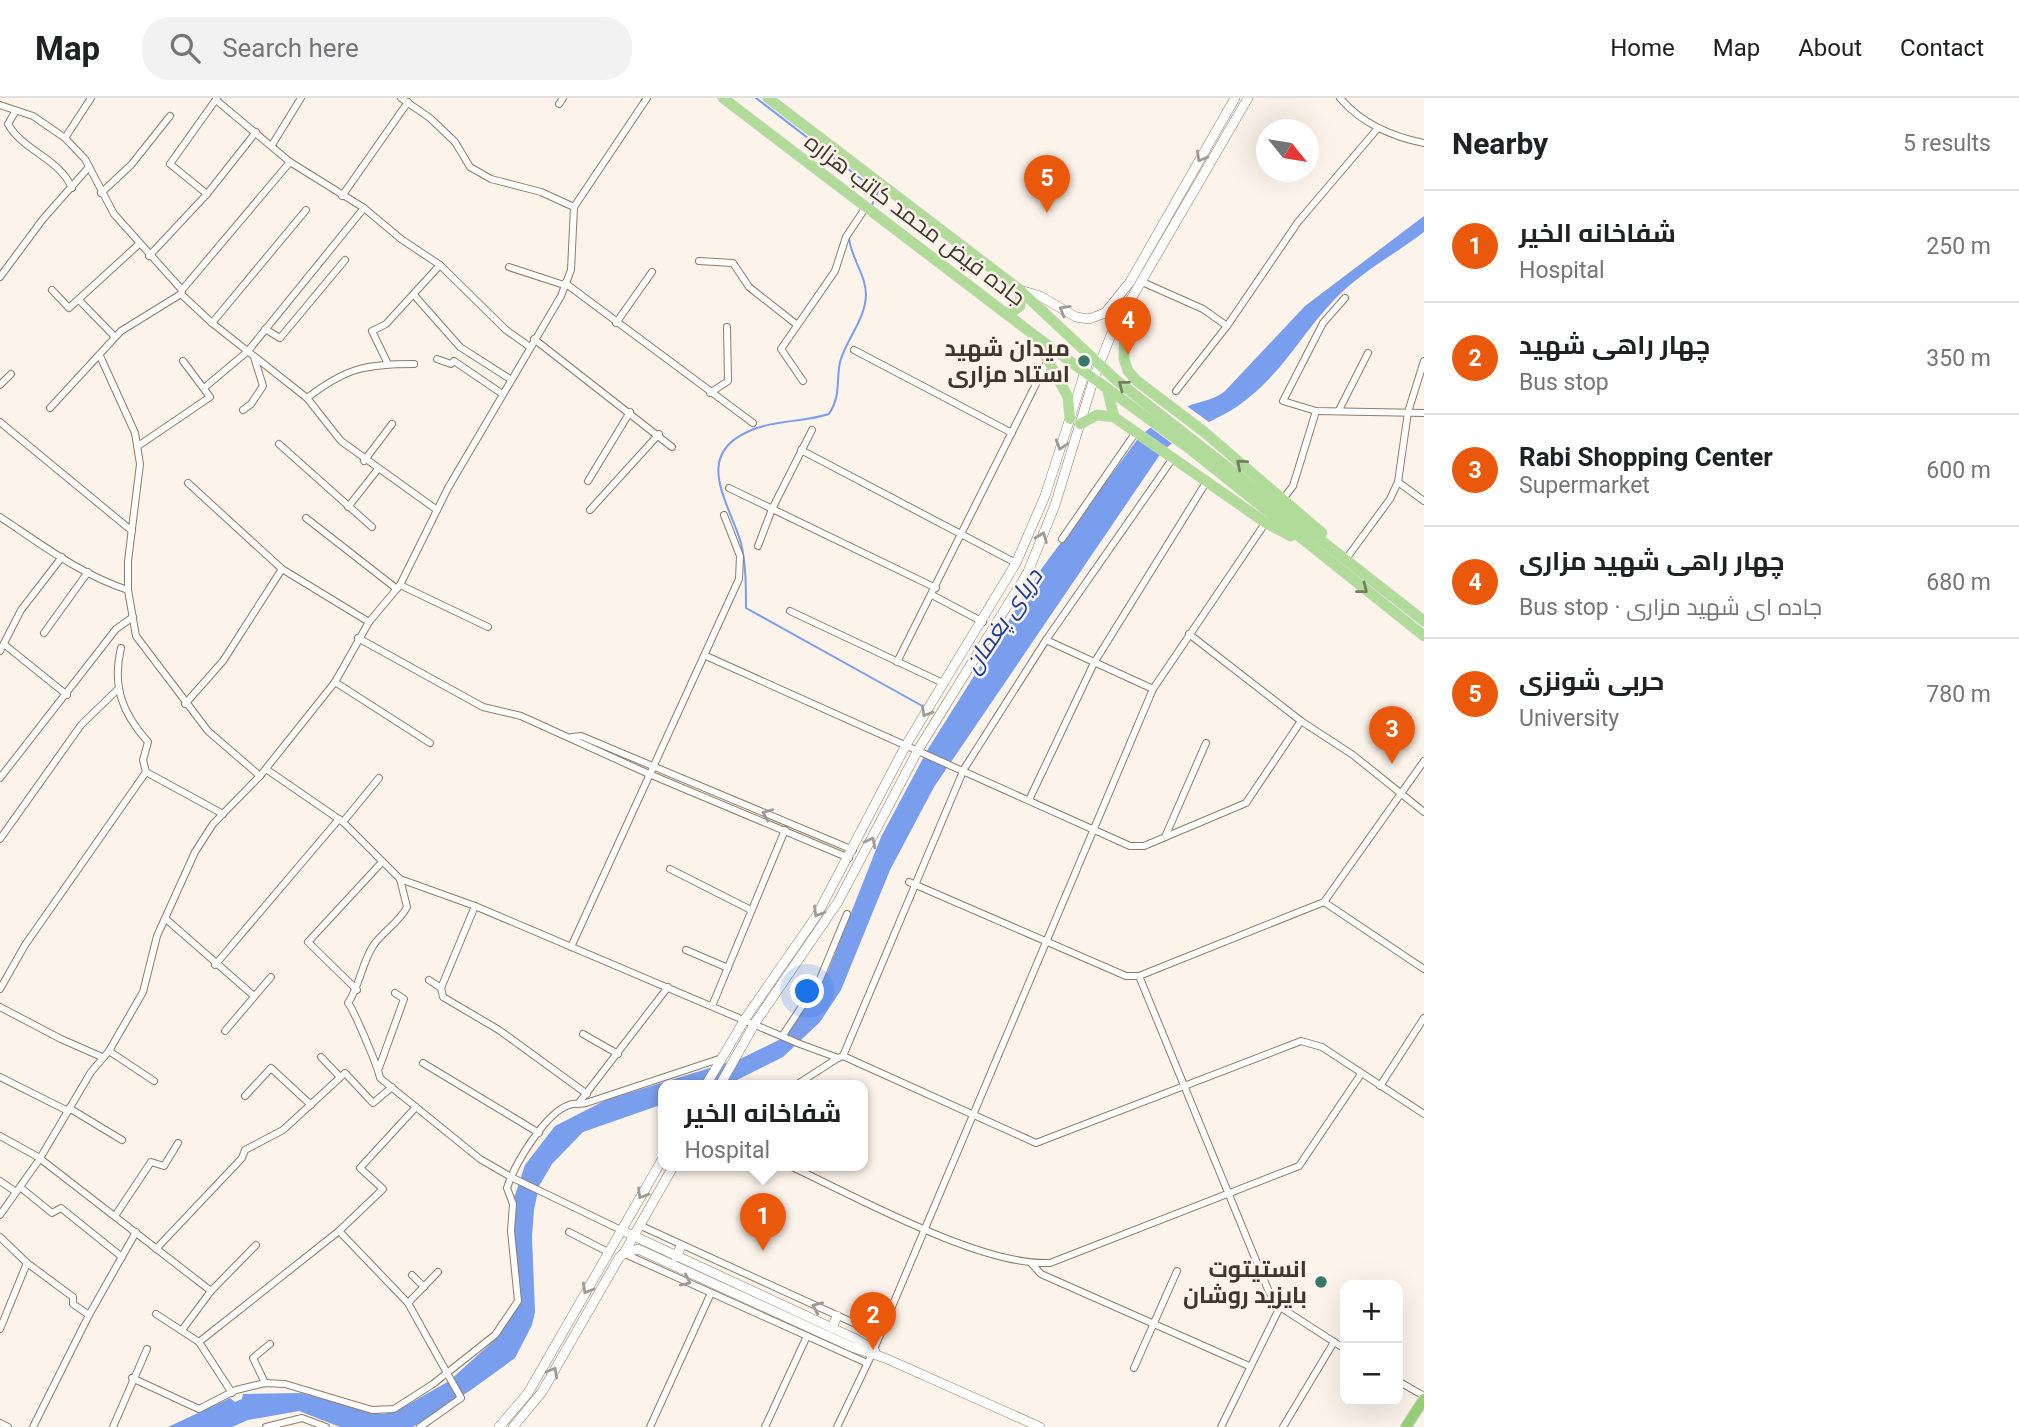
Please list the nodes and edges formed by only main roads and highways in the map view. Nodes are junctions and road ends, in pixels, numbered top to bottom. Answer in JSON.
{"nodes":[{"id":1,"x":723,"y":98,"type":"edge"},
{"id":2,"x":768,"y":98,"type":"edge"},
{"id":3,"x":1235,"y":98,"type":"edge"},
{"id":4,"x":1248,"y":98,"type":"edge"},
{"id":5,"x":1020,"y":290,"type":"junction"},
{"id":6,"x":1125,"y":307,"type":"junction"},
{"id":7,"x":1004,"y":312,"type":"junction"},
{"id":8,"x":1034,"y":335,"type":"junction"},
{"id":9,"x":1095,"y":360,"type":"junction"},
{"id":10,"x":1089,"y":375,"type":"junction"},
{"id":11,"x":1107,"y":388,"type":"junction"},
{"id":12,"x":1154,"y":415,"type":"junction"},
{"id":13,"x":1114,"y":417,"type":"junction"},
{"id":14,"x":1070,"y":419,"type":"junction"},
{"id":15,"x":1080,"y":424,"type":"junction"},
{"id":16,"x":1274,"y":511,"type":"junction"},
{"id":17,"x":1401,"y":603,"type":"junction"},
{"id":18,"x":1392,"y":611,"type":"junction"},
{"id":19,"x":1424,"y":621,"type":"edge"},
{"id":20,"x":1424,"y":636,"type":"edge"},
{"id":21,"x":709,"y":1080,"type":"edge"},
{"id":22,"x":723,"y":1080,"type":"edge"},
{"id":23,"x":658,"y":1167,"type":"edge"},
{"id":24,"x":671,"y":1171,"type":"edge"},
{"id":25,"x":621,"y":1230,"type":"junction"},
{"id":26,"x":633,"y":1236,"type":"junction"},
{"id":27,"x":681,"y":1246,"type":"road end"},
{"id":28,"x":624,"y":1253,"type":"junction"},
{"id":29,"x":676,"y":1257,"type":"junction"},
{"id":30,"x":837,"y":1316,"type":"road end"},
{"id":31,"x":832,"y":1328,"type":"junction"},
{"id":32,"x":873,"y":1352,"type":"junction"},
{"id":33,"x":1424,"y":1398,"type":"edge"},
{"id":34,"x":1420,"y":1414,"type":"edge"},
{"id":35,"x":499,"y":1427,"type":"edge"},
{"id":36,"x":513,"y":1427,"type":"edge"},
{"id":37,"x":1040,"y":1427,"type":"edge"},
{"id":38,"x":1406,"y":1427,"type":"edge"}],
"edges":[{"from":1,"to":7,"type":"main road","name":"جاده فیض محمد کاتب هزاره"},
{"from":2,"to":5,"type":"main road"},
{"from":3,"to":5,"type":"main road","one_way":true},
{"from":4,"to":6,"type":"main road"},
{"from":5,"to":7,"type":"main road"},
{"from":5,"to":9,"type":"main road"},
{"from":6,"to":9,"type":"main road"},
{"from":16,"to":6,"type":"main road","one_way":true},
{"from":7,"to":8,"type":"main road","name":"جاده فیض محمد کاتب هزاره"},
{"from":8,"to":10,"type":"main road","name":"جاده فیض محمد کاتب هزاره"},
{"from":8,"to":14,"type":"main road"},
{"from":9,"to":10,"type":"main road"},
{"from":12,"to":9,"type":"main road","one_way":true},
{"from":10,"to":11,"type":"main road","name":"جاده فیض محمد کاتب هزاره"},
{"from":10,"to":14,"type":"main road"},
{"from":10,"to":15,"type":"main road"},
{"from":11,"to":12,"type":"main road","name":"جاده فیض محمد کاتب هزاره"},
{"from":11,"to":13,"type":"main road"},
{"from":12,"to":16,"type":"main road"},
{"from":13,"to":15,"type":"main road"},
{"from":13,"to":16,"type":"main road"},
{"from":14,"to":21,"type":"main road","one_way":true},
{"from":22,"to":15,"type":"main road","one_way":true},
{"from":16,"to":17,"type":"main road"},
{"from":16,"to":18,"type":"main road","one_way":true},
{"from":17,"to":18,"type":"main road"},
{"from":17,"to":19,"type":"main road"},
{"from":18,"to":20,"type":"main road"},
{"from":23,"to":25,"type":"main road","one_way":true},
{"from":24,"to":26,"type":"main road"},
{"from":25,"to":26,"type":"main road"},
{"from":25,"to":35,"type":"main road","one_way":true},
{"from":26,"to":28,"type":"main road"},
{"from":26,"to":29,"type":"main road"},
{"from":27,"to":29,"type":"main road"},
{"from":28,"to":32,"type":"main road"},
{"from":36,"to":28,"type":"main road","one_way":true},
{"from":29,"to":31,"type":"main road"},
{"from":30,"to":31,"type":"main road"},
{"from":31,"to":32,"type":"main road"},
{"from":32,"to":37,"type":"main road"},
{"from":33,"to":34,"type":"highway"},
{"from":34,"to":38,"type":"highway"}]}
